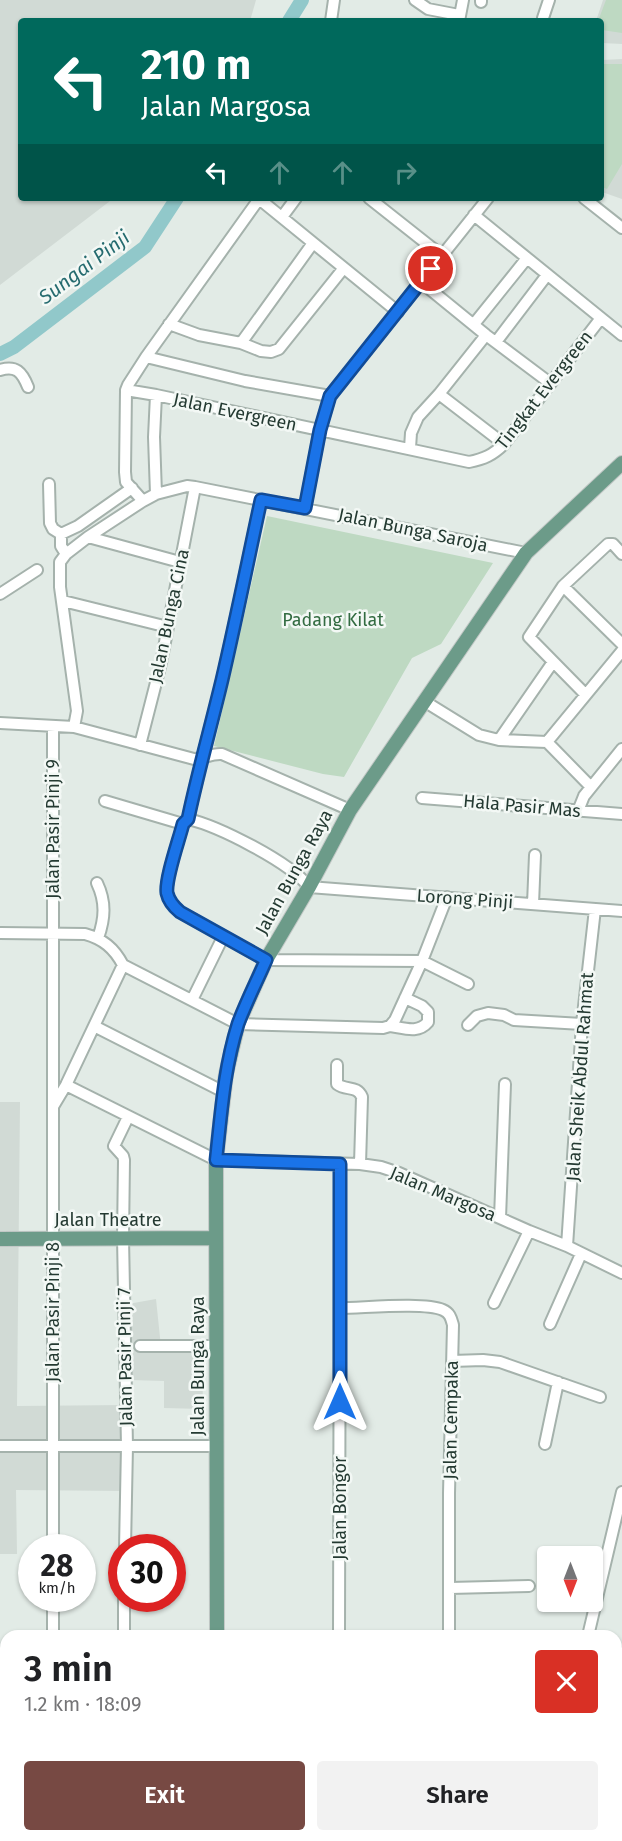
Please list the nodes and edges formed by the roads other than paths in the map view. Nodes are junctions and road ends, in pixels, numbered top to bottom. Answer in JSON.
{"nodes":[{"id":1,"x":334,"y":0,"type":"edge"},
{"id":2,"x":415,"y":0,"type":"edge"},
{"id":3,"x":463,"y":0,"type":"edge"},
{"id":4,"x":549,"y":0,"type":"edge"},
{"id":5,"x":445,"y":6,"type":"edge"},
{"id":6,"x":331,"y":18,"type":"edge"},
{"id":7,"x":459,"y":18,"type":"edge"},
{"id":8,"x":543,"y":18,"type":"dead end"},
{"id":9,"x":256,"y":201,"type":"edge"},
{"id":10,"x":262,"y":201,"type":"edge"},
{"id":11,"x":294,"y":201,"type":"edge"},
{"id":12,"x":373,"y":201,"type":"edge"},
{"id":13,"x":486,"y":201,"type":"edge"},
{"id":14,"x":588,"y":201,"type":"edge"},
{"id":15,"x":474,"y":216,"type":"junction"},
{"id":16,"x":282,"y":217,"type":"junction"},
{"id":17,"x":622,"y":228,"type":"edge"},
{"id":18,"x":313,"y":243,"type":"junction"},
{"id":19,"x":441,"y":255,"type":"junction"},
{"id":20,"x":526,"y":258,"type":"junction"},
{"id":21,"x":343,"y":269,"type":"junction"},
{"id":22,"x":547,"y":275,"type":"junction"},
{"id":23,"x":421,"y":282,"type":"junction"},
{"id":24,"x":398,"y":312,"type":"junction"},
{"id":25,"x":601,"y":318,"type":"junction"},
{"id":26,"x":169,"y":324,"type":"junction"},
{"id":27,"x":474,"y":324,"type":"junction"},
{"id":28,"x":486,"y":335,"type":"junction"},
{"id":29,"x":622,"y":335,"type":"edge"},
{"id":30,"x":496,"y":342,"type":"junction"},
{"id":31,"x":241,"y":343,"type":"junction"},
{"id":32,"x":146,"y":357,"type":"junction"},
{"id":33,"x":0,"y":370,"type":"edge"},
{"id":34,"x":550,"y":383,"type":"junction"},
{"id":35,"x":28,"y":387,"type":"dead end"},
{"id":36,"x":126,"y":390,"type":"junction"},
{"id":37,"x":439,"y":394,"type":"junction"},
{"id":38,"x":156,"y":395,"type":"junction"},
{"id":39,"x":330,"y":396,"type":"junction"},
{"id":40,"x":320,"y":430,"type":"junction"},
{"id":41,"x":504,"y":444,"type":"junction"},
{"id":42,"x":410,"y":448,"type":"junction"},
{"id":43,"x":485,"y":459,"type":"joint"},
{"id":44,"x":622,"y":465,"type":"edge"},
{"id":45,"x":49,"y":484,"type":"dead end"},
{"id":46,"x":195,"y":487,"type":"junction"},
{"id":47,"x":132,"y":488,"type":"junction"},
{"id":48,"x":156,"y":494,"type":"junction"},
{"id":49,"x":261,"y":500,"type":"junction"},
{"id":50,"x":143,"y":501,"type":"junction"},
{"id":51,"x":305,"y":508,"type":"junction"},
{"id":52,"x":61,"y":534,"type":"junction"},
{"id":53,"x":88,"y":537,"type":"junction"},
{"id":54,"x":526,"y":553,"type":"junction"},
{"id":55,"x":66,"y":554,"type":"junction"},
{"id":56,"x":622,"y":554,"type":"edge"},
{"id":57,"x":180,"y":562,"type":"junction"},
{"id":58,"x":37,"y":570,"type":"dead end"},
{"id":59,"x":564,"y":586,"type":"junction"},
{"id":60,"x":0,"y":594,"type":"edge"},
{"id":61,"x":63,"y":601,"type":"junction"},
{"id":62,"x":168,"y":627,"type":"junction"},
{"id":63,"x":622,"y":644,"type":"edge"},
{"id":64,"x":622,"y":651,"type":"edge"},
{"id":65,"x":553,"y":662,"type":"junction"},
{"id":66,"x":585,"y":694,"type":"junction"},
{"id":67,"x":424,"y":701,"type":"junction"},
{"id":68,"x":0,"y":723,"type":"edge"},
{"id":69,"x":53,"y":726,"type":"junction"},
{"id":70,"x":74,"y":727,"type":"junction"},
{"id":71,"x":499,"y":740,"type":"junction"},
{"id":72,"x":547,"y":742,"type":"junction"},
{"id":73,"x":140,"y":745,"type":"junction"},
{"id":74,"x":621,"y":753,"type":"edge"},
{"id":75,"x":201,"y":759,"type":"junction"},
{"id":76,"x":591,"y":787,"type":"junction"},
{"id":77,"x":422,"y":798,"type":"dead end"},
{"id":78,"x":105,"y":801,"type":"dead end"},
{"id":79,"x":350,"y":810,"type":"junction"},
{"id":80,"x":578,"y":811,"type":"junction"},
{"id":81,"x":622,"y":814,"type":"edge"},
{"id":82,"x":185,"y":821,"type":"junction"},
{"id":83,"x":535,"y":855,"type":"dead end"},
{"id":84,"x":97,"y":883,"type":"dead end"},
{"id":85,"x":309,"y":887,"type":"junction"},
{"id":86,"x":447,"y":897,"type":"junction"},
{"id":87,"x":533,"y":904,"type":"junction"},
{"id":88,"x":594,"y":909,"type":"junction"},
{"id":89,"x":622,"y":911,"type":"edge"},
{"id":90,"x":0,"y":933,"type":"edge"},
{"id":91,"x":53,"y":933,"type":"junction"},
{"id":92,"x":224,"y":937,"type":"junction"},
{"id":93,"x":98,"y":938,"type":"junction"},
{"id":94,"x":266,"y":960,"type":"junction"},
{"id":95,"x":422,"y":961,"type":"junction"},
{"id":96,"x":123,"y":965,"type":"junction"},
{"id":97,"x":468,"y":984,"type":"dead end"},
{"id":98,"x":405,"y":998,"type":"junction"},
{"id":99,"x":192,"y":1000,"type":"junction"},
{"id":100,"x":238,"y":1024,"type":"junction"},
{"id":101,"x":582,"y":1024,"type":"junction"},
{"id":102,"x":468,"y":1025,"type":"dead end"},
{"id":103,"x":94,"y":1026,"type":"junction"},
{"id":104,"x":390,"y":1026,"type":"junction"},
{"id":105,"x":338,"y":1065,"type":"dead end"},
{"id":106,"x":505,"y":1084,"type":"dead end"},
{"id":107,"x":66,"y":1085,"type":"junction"},
{"id":108,"x":224,"y":1092,"type":"junction"},
{"id":109,"x":53,"y":1106,"type":"junction"},
{"id":110,"x":128,"y":1117,"type":"junction"},
{"id":111,"x":216,"y":1160,"type":"junction"},
{"id":112,"x":340,"y":1164,"type":"junction"},
{"id":113,"x":360,"y":1164,"type":"junction"},
{"id":114,"x":500,"y":1218,"type":"junction"},
{"id":115,"x":529,"y":1231,"type":"junction"},
{"id":116,"x":123,"y":1238,"type":"junction"},
{"id":117,"x":216,"y":1238,"type":"junction"},
{"id":118,"x":0,"y":1239,"type":"edge"},
{"id":119,"x":52,"y":1239,"type":"junction"},
{"id":120,"x":567,"y":1246,"type":"junction"},
{"id":121,"x":581,"y":1254,"type":"junction"},
{"id":122,"x":622,"y":1274,"type":"edge"},
{"id":123,"x":494,"y":1303,"type":"dead end"},
{"id":124,"x":340,"y":1308,"type":"junction"},
{"id":125,"x":550,"y":1324,"type":"dead end"},
{"id":126,"x":140,"y":1346,"type":"dead end"},
{"id":127,"x":216,"y":1346,"type":"junction"},
{"id":128,"x":452,"y":1361,"type":"junction"},
{"id":129,"x":558,"y":1382,"type":"junction"},
{"id":130,"x":600,"y":1397,"type":"dead end"},
{"id":131,"x":545,"y":1444,"type":"dead end"},
{"id":132,"x":0,"y":1446,"type":"edge"},
{"id":133,"x":53,"y":1446,"type":"junction"},
{"id":134,"x":127,"y":1446,"type":"junction"},
{"id":135,"x":216,"y":1446,"type":"junction"},
{"id":136,"x":622,"y":1492,"type":"edge"},
{"id":137,"x":53,"y":1534,"type":"edge"},
{"id":138,"x":125,"y":1534,"type":"edge"},
{"id":139,"x":529,"y":1586,"type":"dead end"},
{"id":140,"x":450,"y":1588,"type":"junction"},
{"id":141,"x":53,"y":1612,"type":"edge"},
{"id":142,"x":124,"y":1612,"type":"edge"},
{"id":143,"x":53,"y":1630,"type":"edge"},
{"id":144,"x":124,"y":1630,"type":"edge"},
{"id":145,"x":217,"y":1630,"type":"edge"},
{"id":146,"x":339,"y":1630,"type":"edge"},
{"id":147,"x":449,"y":1630,"type":"edge"},
{"id":148,"x":589,"y":1630,"type":"edge"}],
"edges":[{"from":1,"to":6,"type":"street"},
{"from":2,"to":5,"type":"street"},
{"from":3,"to":7,"type":"street"},
{"from":4,"to":8,"type":"street"},
{"from":5,"to":7,"type":"street"},
{"from":9,"to":26,"type":"street"},
{"from":10,"to":16,"type":"street"},
{"from":11,"to":16,"type":"street"},
{"from":12,"to":19,"type":"street"},
{"from":13,"to":15,"type":"street"},
{"from":14,"to":17,"type":"street"},
{"from":15,"to":19,"type":"street"},
{"from":15,"to":20,"type":"street"},
{"from":16,"to":18,"type":"street"},
{"from":18,"to":21,"type":"street"},
{"from":18,"to":31,"type":"street"},
{"from":19,"to":23,"type":"street"},
{"from":20,"to":22,"type":"street"},
{"from":20,"to":27,"type":"street"},
{"from":21,"to":24,"type":"street"},
{"from":21,"to":31,"type":"street"},
{"from":22,"to":25,"type":"street"},
{"from":22,"to":30,"type":"street"},
{"from":23,"to":24,"type":"street"},
{"from":23,"to":27,"type":"street"},
{"from":24,"to":39,"type":"street"},
{"from":25,"to":29,"type":"street"},
{"from":25,"to":34,"type":"street","name":"Tingkat Evergreen"},
{"from":26,"to":31,"type":"street"},
{"from":26,"to":32,"type":"street"},
{"from":27,"to":28,"type":"street"},
{"from":28,"to":30,"type":"street"},
{"from":28,"to":37,"type":"street"},
{"from":30,"to":34,"type":"street"},
{"from":32,"to":36,"type":"street"},
{"from":32,"to":39,"type":"street"},
{"from":33,"to":35,"type":"street"},
{"from":34,"to":41,"type":"street","name":"Tingkat Evergreen"},
{"from":36,"to":38,"type":"street","name":"Jalan Evergreen"},
{"from":36,"to":47,"type":"street"},
{"from":37,"to":41,"type":"street"},
{"from":37,"to":42,"type":"street"},
{"from":38,"to":40,"type":"street","name":"Jalan Evergreen"},
{"from":38,"to":48,"type":"street"},
{"from":39,"to":40,"type":"street"},
{"from":40,"to":42,"type":"street","name":"Jalan Evergreen"},
{"from":40,"to":51,"type":"street"},
{"from":41,"to":43,"type":"street","name":"Tingkat Evergreen"},
{"from":42,"to":43,"type":"street","name":"Jalan Evergreen"},
{"from":44,"to":54,"type":"main road","name":"Jalan Bunga Raya"},
{"from":45,"to":52,"type":"street"},
{"from":46,"to":48,"type":"street","name":"Jalan Bunga Saroja"},
{"from":46,"to":49,"type":"street","name":"Jalan Bunga Saroja"},
{"from":46,"to":57,"type":"street","name":"Jalan Bunga Cina"},
{"from":47,"to":50,"type":"street"},
{"from":47,"to":52,"type":"street"},
{"from":48,"to":50,"type":"street","name":"Jalan Bunga Saroja"},
{"from":49,"to":51,"type":"street","name":"Jalan Bunga Saroja"},
{"from":49,"to":75,"type":"street"},
{"from":50,"to":53,"type":"street","name":"Jalan Bunga Saroja"},
{"from":51,"to":54,"type":"street","name":"Jalan Bunga Saroja"},
{"from":52,"to":55,"type":"street"},
{"from":53,"to":55,"type":"street","name":"Jalan Bunga Saroja"},
{"from":53,"to":57,"type":"street"},
{"from":54,"to":67,"type":"main road","name":"Jalan Bunga Raya"},
{"from":55,"to":61,"type":"street"},
{"from":56,"to":59,"type":"street"},
{"from":57,"to":62,"type":"street","name":"Jalan Bunga Cina"},
{"from":58,"to":60,"type":"street"},
{"from":59,"to":63,"type":"street"},
{"from":59,"to":65,"type":"street"},
{"from":61,"to":62,"type":"street"},
{"from":61,"to":70,"type":"street"},
{"from":62,"to":73,"type":"street","name":"Jalan Bunga Cina"},
{"from":64,"to":66,"type":"street"},
{"from":65,"to":66,"type":"street"},
{"from":65,"to":71,"type":"street"},
{"from":66,"to":72,"type":"street"},
{"from":67,"to":71,"type":"street"},
{"from":67,"to":79,"type":"main road","name":"Jalan Bunga Raya"},
{"from":68,"to":69,"type":"street"},
{"from":69,"to":70,"type":"street"},
{"from":69,"to":91,"type":"street","name":"Jalan Pasir Pinji 9"},
{"from":70,"to":73,"type":"street"},
{"from":71,"to":72,"type":"street"},
{"from":72,"to":76,"type":"street"},
{"from":73,"to":75,"type":"street"},
{"from":74,"to":76,"type":"street"},
{"from":75,"to":79,"type":"street"},
{"from":75,"to":82,"type":"street"},
{"from":76,"to":80,"type":"street"},
{"from":77,"to":80,"type":"street","name":"Hala Pasir Mas"},
{"from":78,"to":82,"type":"street"},
{"from":79,"to":85,"type":"main road","name":"Jalan Bunga Raya"},
{"from":80,"to":81,"type":"street","name":"Hala Pasir Mas"},
{"from":82,"to":85,"type":"street"},
{"from":82,"to":92,"type":"street"},
{"from":83,"to":87,"type":"street"},
{"from":84,"to":93,"type":"street"},
{"from":85,"to":86,"type":"street","name":"Lorong Pinji"},
{"from":85,"to":94,"type":"main road","name":"Jalan Bunga Raya"},
{"from":86,"to":87,"type":"street","name":"Lorong Pinji"},
{"from":86,"to":95,"type":"street"},
{"from":87,"to":88,"type":"street","name":"Lorong Pinji"},
{"from":88,"to":89,"type":"street","name":"Lorong Pinji"},
{"from":88,"to":101,"type":"street","name":"Jalan Sheik Abdul Rahmat"},
{"from":90,"to":91,"type":"street"},
{"from":91,"to":93,"type":"street"},
{"from":91,"to":109,"type":"street","name":"Jalan Pasir Pinji 8"},
{"from":92,"to":94,"type":"street"},
{"from":92,"to":99,"type":"street"},
{"from":93,"to":96,"type":"street"},
{"from":94,"to":95,"type":"street"},
{"from":94,"to":100,"type":"main road","name":"Jalan Bunga Raya"},
{"from":95,"to":97,"type":"street"},
{"from":95,"to":98,"type":"street"},
{"from":96,"to":99,"type":"street"},
{"from":96,"to":103,"type":"street"},
{"from":98,"to":104,"type":"street"},
{"from":98,"to":104,"type":"street"},
{"from":99,"to":100,"type":"street"},
{"from":100,"to":104,"type":"street"},
{"from":100,"to":108,"type":"main road","name":"Jalan Bunga Raya"},
{"from":101,"to":102,"type":"street"},
{"from":101,"to":120,"type":"street","name":"Jalan Sheik Abdul Rahmat"},
{"from":103,"to":107,"type":"street"},
{"from":103,"to":108,"type":"street"},
{"from":105,"to":113,"type":"street"},
{"from":106,"to":114,"type":"street"},
{"from":107,"to":109,"type":"street"},
{"from":107,"to":110,"type":"street"},
{"from":108,"to":111,"type":"main road","name":"Jalan Bunga Raya"},
{"from":109,"to":119,"type":"street","name":"Jalan Pasir Pinji 8"},
{"from":110,"to":111,"type":"street"},
{"from":110,"to":116,"type":"street","name":"Jalan Pasir Pinji 7"},
{"from":111,"to":112,"type":"street","name":"Jalan Margosa"},
{"from":111,"to":117,"type":"main road","name":"Jalan Bunga Raya"},
{"from":112,"to":113,"type":"street","name":"Jalan Margosa"},
{"from":112,"to":124,"type":"street","name":"Jalan Bongor"},
{"from":113,"to":114,"type":"street","name":"Jalan Margosa"},
{"from":114,"to":115,"type":"street","name":"Jalan Margosa"},
{"from":115,"to":120,"type":"street","name":"Jalan Margosa"},
{"from":115,"to":123,"type":"street"},
{"from":116,"to":117,"type":"main road","name":"Jalan Theatre"},
{"from":116,"to":119,"type":"main road","name":"Jalan Theatre"},
{"from":116,"to":134,"type":"street","name":"Jalan Pasir Pinji 7"},
{"from":117,"to":127,"type":"main road","name":"Jalan Bunga Raya"},
{"from":118,"to":119,"type":"main road","name":"Jalan Theatre"},
{"from":119,"to":133,"type":"street","name":"Jalan Pasir Pinji 8"},
{"from":120,"to":121,"type":"street","name":"Jalan Margosa"},
{"from":121,"to":122,"type":"street","name":"Jalan Margosa"},
{"from":121,"to":125,"type":"street"},
{"from":124,"to":128,"type":"street","name":"Jalan Cempaka"},
{"from":124,"to":146,"type":"street","name":"Jalan Bongor"},
{"from":126,"to":127,"type":"street"},
{"from":127,"to":135,"type":"main road","name":"Jalan Bunga Raya"},
{"from":128,"to":129,"type":"street"},
{"from":128,"to":140,"type":"street","name":"Jalan Cempaka"},
{"from":129,"to":130,"type":"street"},
{"from":129,"to":131,"type":"street"},
{"from":132,"to":133,"type":"street"},
{"from":133,"to":134,"type":"street"},
{"from":133,"to":137,"type":"street","name":"Jalan Pasir Pinji 8"},
{"from":134,"to":135,"type":"street"},
{"from":134,"to":138,"type":"street","name":"Jalan Pasir Pinji 7"},
{"from":135,"to":145,"type":"main road","name":"Jalan Bunga Raya"},
{"from":136,"to":148,"type":"street"},
{"from":139,"to":140,"type":"street"},
{"from":140,"to":147,"type":"street","name":"Jalan Cempaka"},
{"from":141,"to":143,"type":"street"},
{"from":142,"to":144,"type":"street"}]}
